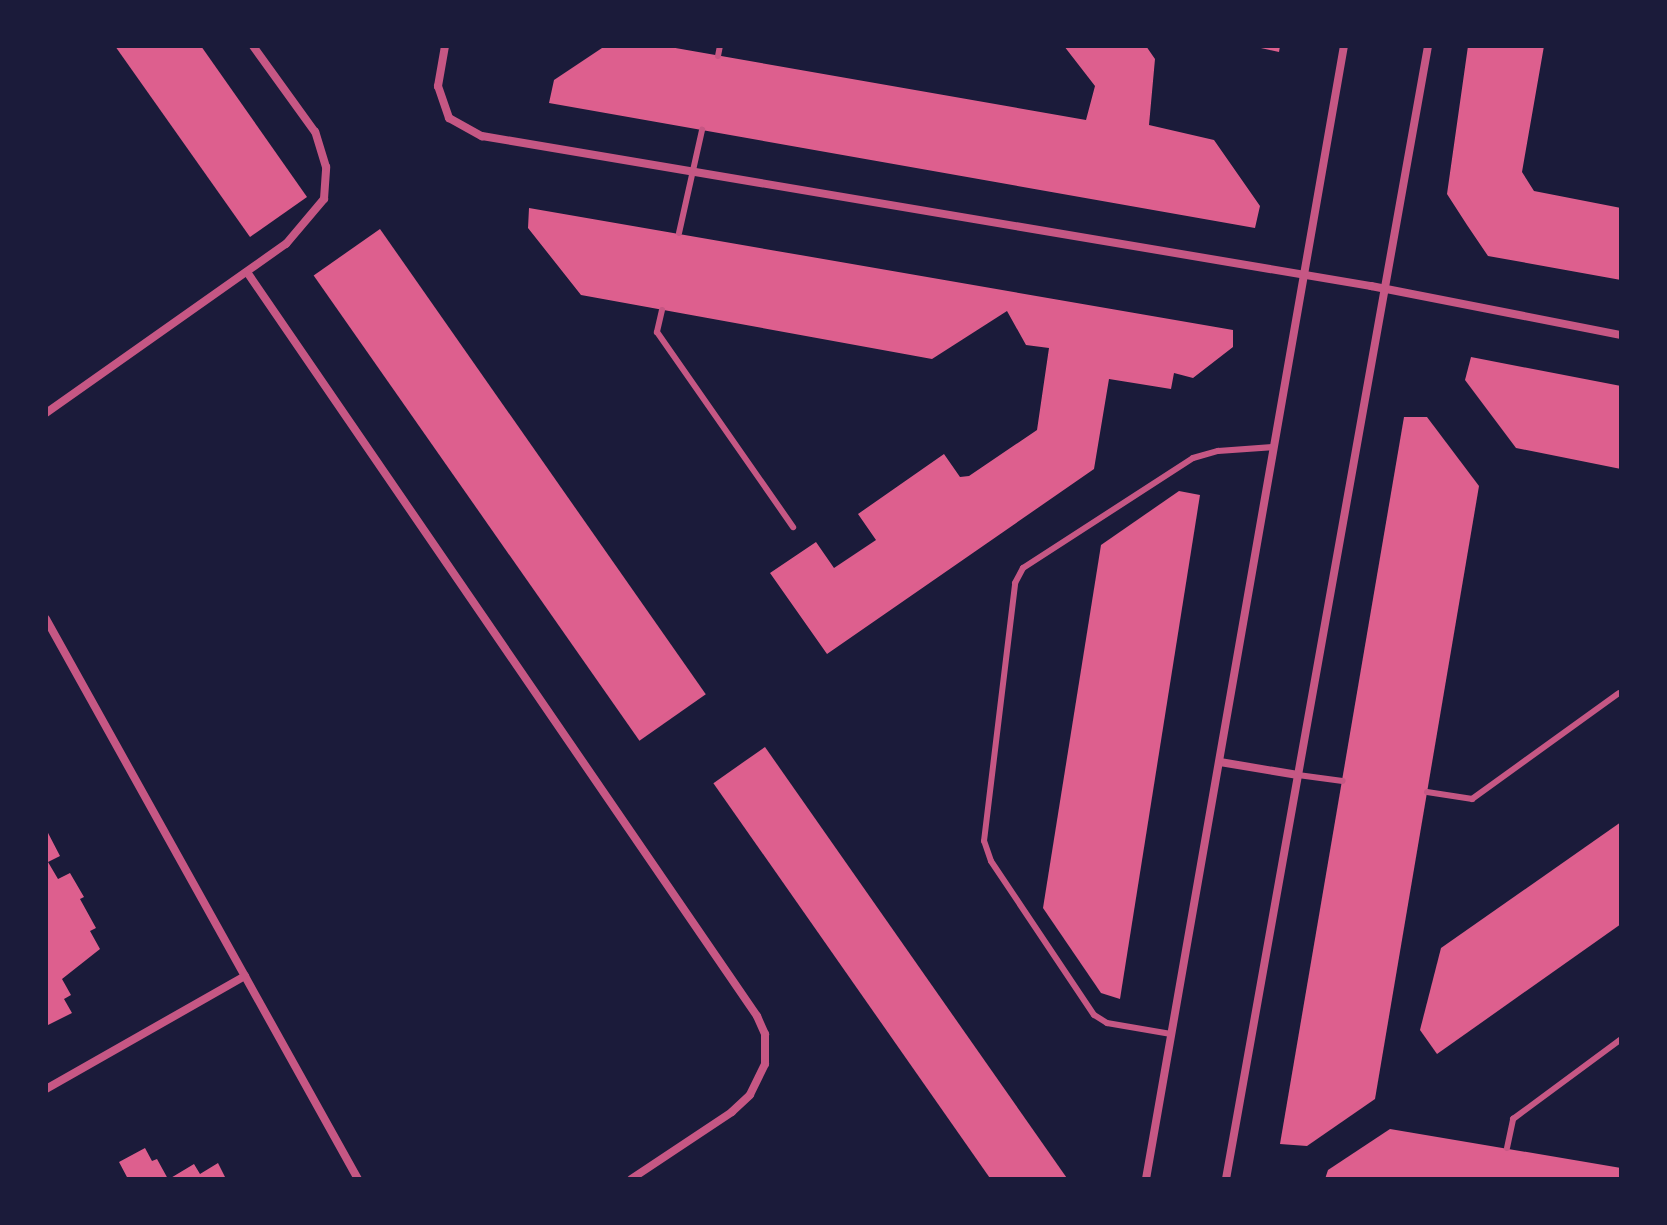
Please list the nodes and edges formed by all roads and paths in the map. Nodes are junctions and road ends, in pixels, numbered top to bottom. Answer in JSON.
{"nodes":[{"id":1,"x":253,"y":46,"type":"edge"},
{"id":2,"x":445,"y":46,"type":"edge"},
{"id":3,"x":720,"y":46,"type":"edge"},
{"id":4,"x":1344,"y":46,"type":"edge"},
{"id":5,"x":1428,"y":46,"type":"edge"},
{"id":6,"x":718,"y":56,"type":"dead end"},
{"id":7,"x":702,"y":130,"type":"dead end"},
{"id":8,"x":693,"y":173,"type":"junction"},
{"id":9,"x":679,"y":233,"type":"dead end"},
{"id":10,"x":247,"y":272,"type":"junction"},
{"id":11,"x":1300,"y":275,"type":"junction"},
{"id":12,"x":1388,"y":290,"type":"junction"},
{"id":13,"x":662,"y":310,"type":"dead end"},
{"id":14,"x":1621,"y":335,"type":"edge"},
{"id":15,"x":46,"y":413,"type":"edge"},
{"id":16,"x":1274,"y":447,"type":"junction"},
{"id":17,"x":793,"y":527,"type":"dead end"},
{"id":18,"x":46,"y":619,"type":"edge"},
{"id":19,"x":1619,"y":693,"type":"edge"},
{"id":20,"x":1220,"y":762,"type":"junction"},
{"id":21,"x":1298,"y":775,"type":"junction"},
{"id":22,"x":1343,"y":781,"type":"dead end"},
{"id":23,"x":1427,"y":792,"type":"dead end"},
{"id":24,"x":245,"y":976,"type":"junction"},
{"id":25,"x":1171,"y":1034,"type":"junction"},
{"id":26,"x":1621,"y":1039,"type":"edge"},
{"id":27,"x":46,"y":1089,"type":"edge"},
{"id":28,"x":1507,"y":1148,"type":"dead end"},
{"id":29,"x":358,"y":1179,"type":"edge"},
{"id":30,"x":631,"y":1179,"type":"edge"},
{"id":31,"x":1146,"y":1179,"type":"edge"},
{"id":32,"x":1226,"y":1179,"type":"edge"}],
"edges":[{"from":1,"to":10,"type":"street"},
{"from":2,"to":8,"type":"street"},
{"from":3,"to":6,"type":"lane"},
{"from":4,"to":11,"type":"street"},
{"from":5,"to":12,"type":"street"},
{"from":7,"to":8,"type":"lane"},
{"from":8,"to":9,"type":"lane"},
{"from":8,"to":11,"type":"street"},
{"from":10,"to":15,"type":"street"},
{"from":10,"to":30,"type":"street"},
{"from":11,"to":12,"type":"street"},
{"from":11,"to":16,"type":"street"},
{"from":12,"to":14,"type":"street"},
{"from":12,"to":21,"type":"street"},
{"from":13,"to":17,"type":"lane"},
{"from":16,"to":20,"type":"street"},
{"from":16,"to":25,"type":"lane"},
{"from":18,"to":24,"type":"street"},
{"from":19,"to":23,"type":"lane"},
{"from":20,"to":21,"type":"street"},
{"from":20,"to":25,"type":"street"},
{"from":21,"to":22,"type":"lane"},
{"from":21,"to":32,"type":"street"},
{"from":24,"to":27,"type":"street"},
{"from":24,"to":29,"type":"street"},
{"from":25,"to":31,"type":"street"},
{"from":26,"to":28,"type":"lane"}]}
